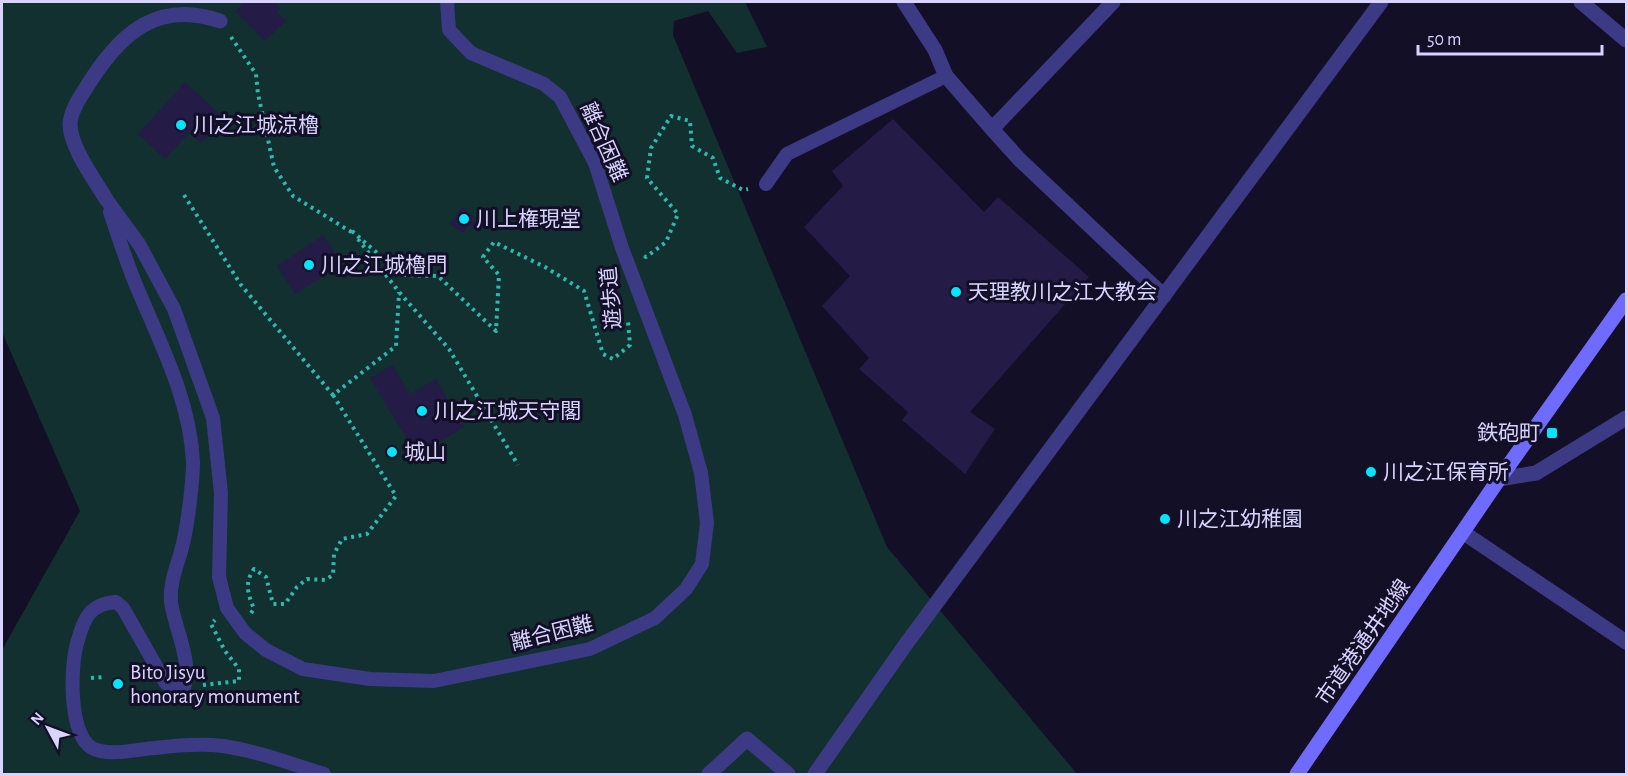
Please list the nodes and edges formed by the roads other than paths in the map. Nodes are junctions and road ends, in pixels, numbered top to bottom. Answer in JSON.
{"nodes":[{"id":1,"x":447,"y":2,"type":"edge"},
{"id":2,"x":904,"y":2,"type":"edge"},
{"id":3,"x":1113,"y":2,"type":"edge"},
{"id":4,"x":1381,"y":2,"type":"edge"},
{"id":5,"x":1581,"y":2,"type":"edge"},
{"id":6,"x":220,"y":21,"type":"road end"},
{"id":7,"x":1626,"y":40,"type":"edge"},
{"id":8,"x":946,"y":76,"type":"junction"},
{"id":9,"x":992,"y":129,"type":"junction"},
{"id":10,"x":766,"y":184,"type":"road end"},
{"id":11,"x":105,"y":199,"type":"junction"},
{"id":12,"x":1164,"y":296,"type":"junction"},
{"id":13,"x":1626,"y":300,"type":"edge"},
{"id":14,"x":1626,"y":418,"type":"edge"},
{"id":15,"x":1499,"y":479,"type":"junction"},
{"id":16,"x":1464,"y":533,"type":"junction"},
{"id":17,"x":1626,"y":642,"type":"edge"},
{"id":18,"x":324,"y":774,"type":"edge"},
{"id":19,"x":709,"y":774,"type":"edge"},
{"id":20,"x":788,"y":774,"type":"edge"},
{"id":21,"x":815,"y":774,"type":"edge"},
{"id":22,"x":1297,"y":774,"type":"edge"}],
"edges":[{"from":1,"to":11,"type":"lane","name":"離合困難"},
{"from":2,"to":8,"type":"street"},
{"from":3,"to":9,"type":"street"},
{"from":4,"to":12,"type":"street"},
{"from":5,"to":7,"type":"street"},
{"from":6,"to":11,"type":"street"},
{"from":8,"to":9,"type":"street"},
{"from":8,"to":10,"type":"lane"},
{"from":9,"to":12,"type":"street"},
{"from":11,"to":18,"type":"lane"},
{"from":12,"to":21,"type":"street"},
{"from":13,"to":15,"type":"street"},
{"from":14,"to":15,"type":"street"},
{"from":15,"to":16,"type":"street","name":"市道港通井地線"},
{"from":16,"to":17,"type":"street"},
{"from":16,"to":22,"type":"street","name":"市道港通井地線"},
{"from":19,"to":20,"type":"street"}]}
